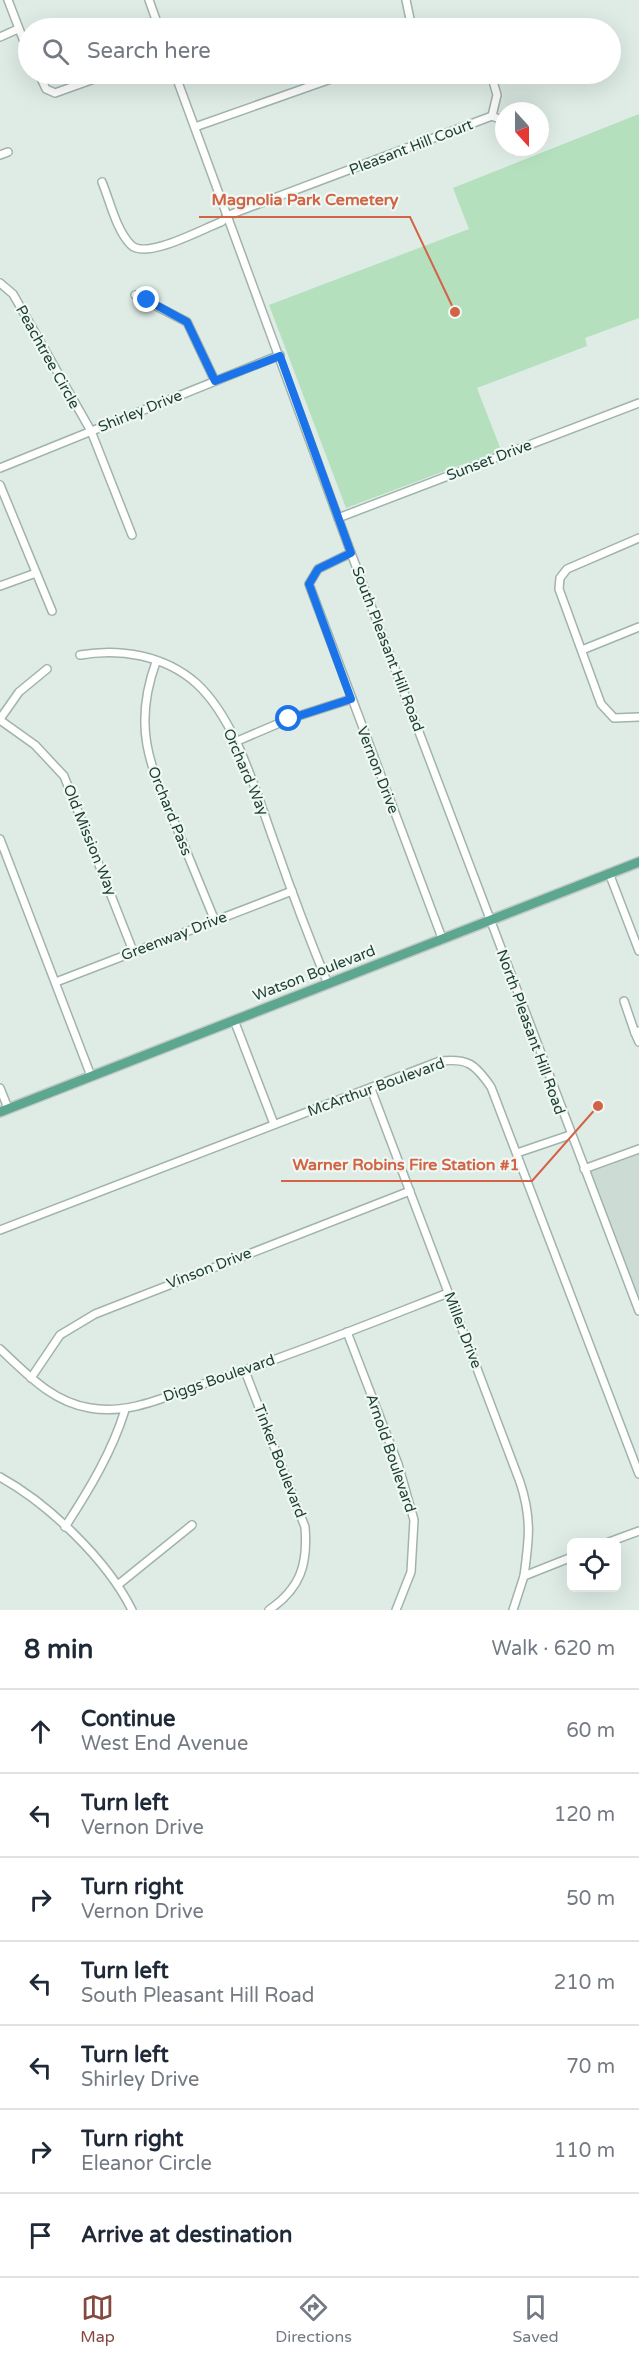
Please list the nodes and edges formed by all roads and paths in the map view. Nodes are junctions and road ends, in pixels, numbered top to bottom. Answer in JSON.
{"nodes":[{"id":1,"x":8,"y":0,"type":"edge"},
{"id":2,"x":149,"y":0,"type":"edge"},
{"id":3,"x":406,"y":0,"type":"edge"},
{"id":4,"x":155,"y":18,"type":"edge"},
{"id":5,"x":410,"y":18,"type":"edge"},
{"id":6,"x":18,"y":29,"type":"joint"},
{"id":7,"x":0,"y":37,"type":"edge"},
{"id":8,"x":44,"y":84,"type":"edge"},
{"id":9,"x":80,"y":84,"type":"edge"},
{"id":10,"x":179,"y":84,"type":"edge"},
{"id":11,"x":317,"y":84,"type":"edge"},
{"id":12,"x":494,"y":84,"type":"edge"},
{"id":13,"x":492,"y":116,"type":"junction"},
{"id":14,"x":495,"y":117,"type":"edge"},
{"id":15,"x":195,"y":127,"type":"junction"},
{"id":16,"x":8,"y":152,"type":"dead end"},
{"id":17,"x":0,"y":155,"type":"edge"},
{"id":18,"x":102,"y":182,"type":"dead end"},
{"id":19,"x":229,"y":215,"type":"junction"},
{"id":20,"x":0,"y":283,"type":"edge"},
{"id":21,"x":135,"y":295,"type":"dead end"},
{"id":22,"x":280,"y":356,"type":"junction"},
{"id":23,"x":215,"y":381,"type":"junction"},
{"id":24,"x":639,"y":403,"type":"edge"},
{"id":25,"x":91,"y":431,"type":"junction"},
{"id":26,"x":0,"y":468,"type":"edge"},
{"id":27,"x":0,"y":485,"type":"edge"},
{"id":28,"x":338,"y":518,"type":"junction"},
{"id":29,"x":132,"y":535,"type":"dead end"},
{"id":30,"x":639,"y":538,"type":"edge"},
{"id":31,"x":351,"y":553,"type":"junction"},
{"id":32,"x":36,"y":573,"type":"junction"},
{"id":33,"x":0,"y":586,"type":"edge"},
{"id":34,"x":52,"y":611,"type":"dead end"},
{"id":35,"x":639,"y":627,"type":"edge"},
{"id":36,"x":582,"y":650,"type":"junction"},
{"id":37,"x":80,"y":655,"type":"dead end"},
{"id":38,"x":156,"y":662,"type":"junction"},
{"id":39,"x":47,"y":669,"type":"dead end"},
{"id":40,"x":351,"y":699,"type":"junction"},
{"id":41,"x":639,"y":717,"type":"edge"},
{"id":42,"x":0,"y":720,"type":"edge"},
{"id":43,"x":235,"y":742,"type":"junction"},
{"id":44,"x":0,"y":839,"type":"edge"},
{"id":45,"x":639,"y":862,"type":"edge"},
{"id":46,"x":609,"y":873,"type":"junction"},
{"id":47,"x":292,"y":891,"type":"junction"},
{"id":48,"x":490,"y":920,"type":"junction"},
{"id":49,"x":215,"y":921,"type":"junction"},
{"id":50,"x":442,"y":938,"type":"junction"},
{"id":51,"x":133,"y":951,"type":"junction"},
{"id":52,"x":639,"y":951,"type":"edge"},
{"id":53,"x":56,"y":982,"type":"junction"},
{"id":54,"x":328,"y":984,"type":"junction"},
{"id":55,"x":624,"y":1001,"type":"dead end"},
{"id":56,"x":234,"y":1020,"type":"junction"},
{"id":57,"x":637,"y":1032,"type":"edge"},
{"id":58,"x":639,"y":1042,"type":"edge"},
{"id":59,"x":91,"y":1076,"type":"junction"},
{"id":60,"x":0,"y":1088,"type":"edge"},
{"id":61,"x":371,"y":1089,"type":"junction"},
{"id":62,"x":4,"y":1110,"type":"edge"},
{"id":63,"x":274,"y":1124,"type":"junction"},
{"id":64,"x":570,"y":1135,"type":"junction"},
{"id":65,"x":639,"y":1149,"type":"edge"},
{"id":66,"x":517,"y":1153,"type":"junction"},
{"id":67,"x":584,"y":1169,"type":"junction"},
{"id":68,"x":410,"y":1191,"type":"junction"},
{"id":69,"x":0,"y":1230,"type":"edge"},
{"id":70,"x":448,"y":1293,"type":"junction"},
{"id":71,"x":639,"y":1311,"type":"edge"},
{"id":72,"x":347,"y":1332,"type":"junction"},
{"id":73,"x":0,"y":1349,"type":"edge"},
{"id":74,"x":245,"y":1371,"type":"junction"},
{"id":75,"x":31,"y":1378,"type":"junction"},
{"id":76,"x":125,"y":1410,"type":"junction"},
{"id":77,"x":639,"y":1474,"type":"edge"},
{"id":78,"x":0,"y":1477,"type":"edge"},
{"id":79,"x":192,"y":1525,"type":"dead end"},
{"id":80,"x":65,"y":1527,"type":"junction"},
{"id":81,"x":639,"y":1531,"type":"edge"},
{"id":82,"x":620,"y":1538,"type":"edge"},
{"id":83,"x":567,"y":1559,"type":"edge"},
{"id":84,"x":524,"y":1576,"type":"junction"},
{"id":85,"x":119,"y":1584,"type":"junction"},
{"id":86,"x":132,"y":1610,"type":"edge"},
{"id":87,"x":269,"y":1610,"type":"edge"},
{"id":88,"x":396,"y":1610,"type":"edge"},
{"id":89,"x":513,"y":1610,"type":"edge"}],
"edges":[{"from":1,"to":6,"type":"street"},
{"from":2,"to":4,"type":"street"},
{"from":3,"to":5,"type":"street"},
{"from":6,"to":7,"type":"street"},
{"from":8,"to":9,"type":"street"},
{"from":10,"to":15,"type":"street","name":"South Pleasant Hill Road"},
{"from":11,"to":15,"type":"street"},
{"from":12,"to":13,"type":"street","name":"Pleasant Hill Court"},
{"from":13,"to":14,"type":"street","name":"Pleasant Hill Court"},
{"from":13,"to":19,"type":"street","name":"Pleasant Hill Court"},
{"from":15,"to":19,"type":"street","name":"South Pleasant Hill Road"},
{"from":16,"to":17,"type":"street"},
{"from":18,"to":19,"type":"street","name":"Pleasant Hill Court"},
{"from":19,"to":22,"type":"street","name":"South Pleasant Hill Road"},
{"from":20,"to":25,"type":"street","name":"Peachtree Circle"},
{"from":21,"to":23,"type":"street"},
{"from":22,"to":23,"type":"street","name":"Shirley Drive"},
{"from":22,"to":28,"type":"street","name":"South Pleasant Hill Road"},
{"from":23,"to":25,"type":"street","name":"Shirley Drive"},
{"from":24,"to":28,"type":"street","name":"Sunset Drive"},
{"from":25,"to":26,"type":"street","name":"Shirley Drive"},
{"from":25,"to":29,"type":"street","name":"Peachtree Circle"},
{"from":27,"to":32,"type":"street"},
{"from":28,"to":31,"type":"street","name":"South Pleasant Hill Road"},
{"from":30,"to":36,"type":"street"},
{"from":31,"to":40,"type":"street","name":"Vernon Drive"},
{"from":31,"to":48,"type":"street","name":"South Pleasant Hill Road"},
{"from":32,"to":33,"type":"street"},
{"from":32,"to":34,"type":"street"},
{"from":35,"to":36,"type":"street"},
{"from":36,"to":41,"type":"street"},
{"from":37,"to":38,"type":"street","name":"Orchard Way"},
{"from":38,"to":43,"type":"street","name":"Orchard Way"},
{"from":38,"to":49,"type":"street","name":"Orchard Pass"},
{"from":39,"to":42,"type":"street"},
{"from":40,"to":43,"type":"street"},
{"from":40,"to":50,"type":"street","name":"Vernon Drive"},
{"from":42,"to":51,"type":"street","name":"Old Mission Way"},
{"from":43,"to":47,"type":"street","name":"Orchard Way"},
{"from":44,"to":53,"type":"street"},
{"from":45,"to":46,"type":"main road","name":"Watson Boulevard"},
{"from":46,"to":48,"type":"main road","name":"Watson Boulevard"},
{"from":46,"to":52,"type":"street"},
{"from":47,"to":49,"type":"street","name":"Greenway Drive"},
{"from":47,"to":54,"type":"street","name":"Orchard Way"},
{"from":48,"to":50,"type":"main road","name":"Watson Boulevard"},
{"from":48,"to":64,"type":"street","name":"North Pleasant Hill Road"},
{"from":49,"to":51,"type":"street","name":"Greenway Drive"},
{"from":50,"to":54,"type":"main road","name":"Watson Boulevard"},
{"from":51,"to":53,"type":"street","name":"Greenway Drive"},
{"from":53,"to":59,"type":"street"},
{"from":54,"to":56,"type":"main road","name":"Watson Boulevard"},
{"from":55,"to":57,"type":"street"},
{"from":56,"to":59,"type":"main road","name":"Watson Boulevard"},
{"from":56,"to":63,"type":"street"},
{"from":57,"to":58,"type":"street"},
{"from":59,"to":62,"type":"main road","name":"Watson Boulevard"},
{"from":60,"to":62,"type":"street"},
{"from":61,"to":63,"type":"street","name":"McArthur Boulevard"},
{"from":61,"to":66,"type":"street","name":"McArthur Boulevard"},
{"from":61,"to":68,"type":"street","name":"Miller Drive"},
{"from":63,"to":69,"type":"street","name":"McArthur Boulevard"},
{"from":64,"to":66,"type":"street"},
{"from":64,"to":67,"type":"street","name":"North Pleasant Hill Road"},
{"from":65,"to":67,"type":"street"},
{"from":66,"to":77,"type":"street","name":"McArthur Boulevard"},
{"from":67,"to":71,"type":"street","name":"North Pleasant Hill Road"},
{"from":68,"to":70,"type":"street","name":"Miller Drive"},
{"from":68,"to":75,"type":"street","name":"Vinson Drive"},
{"from":70,"to":72,"type":"street","name":"Diggs Boulevard"},
{"from":70,"to":84,"type":"street","name":"Miller Drive"},
{"from":72,"to":74,"type":"street","name":"Diggs Boulevard"},
{"from":72,"to":88,"type":"street","name":"Arnold Boulevard"},
{"from":73,"to":75,"type":"street","name":"Diggs Boulevard"},
{"from":74,"to":76,"type":"street","name":"Diggs Boulevard"},
{"from":74,"to":87,"type":"street","name":"Tinker Boulevard"},
{"from":75,"to":76,"type":"street","name":"Diggs Boulevard"},
{"from":76,"to":80,"type":"street"},
{"from":78,"to":80,"type":"street"},
{"from":79,"to":85,"type":"street"},
{"from":80,"to":85,"type":"street"},
{"from":81,"to":82,"type":"street"},
{"from":83,"to":84,"type":"street"},
{"from":84,"to":89,"type":"street"},
{"from":85,"to":86,"type":"street"}]}
